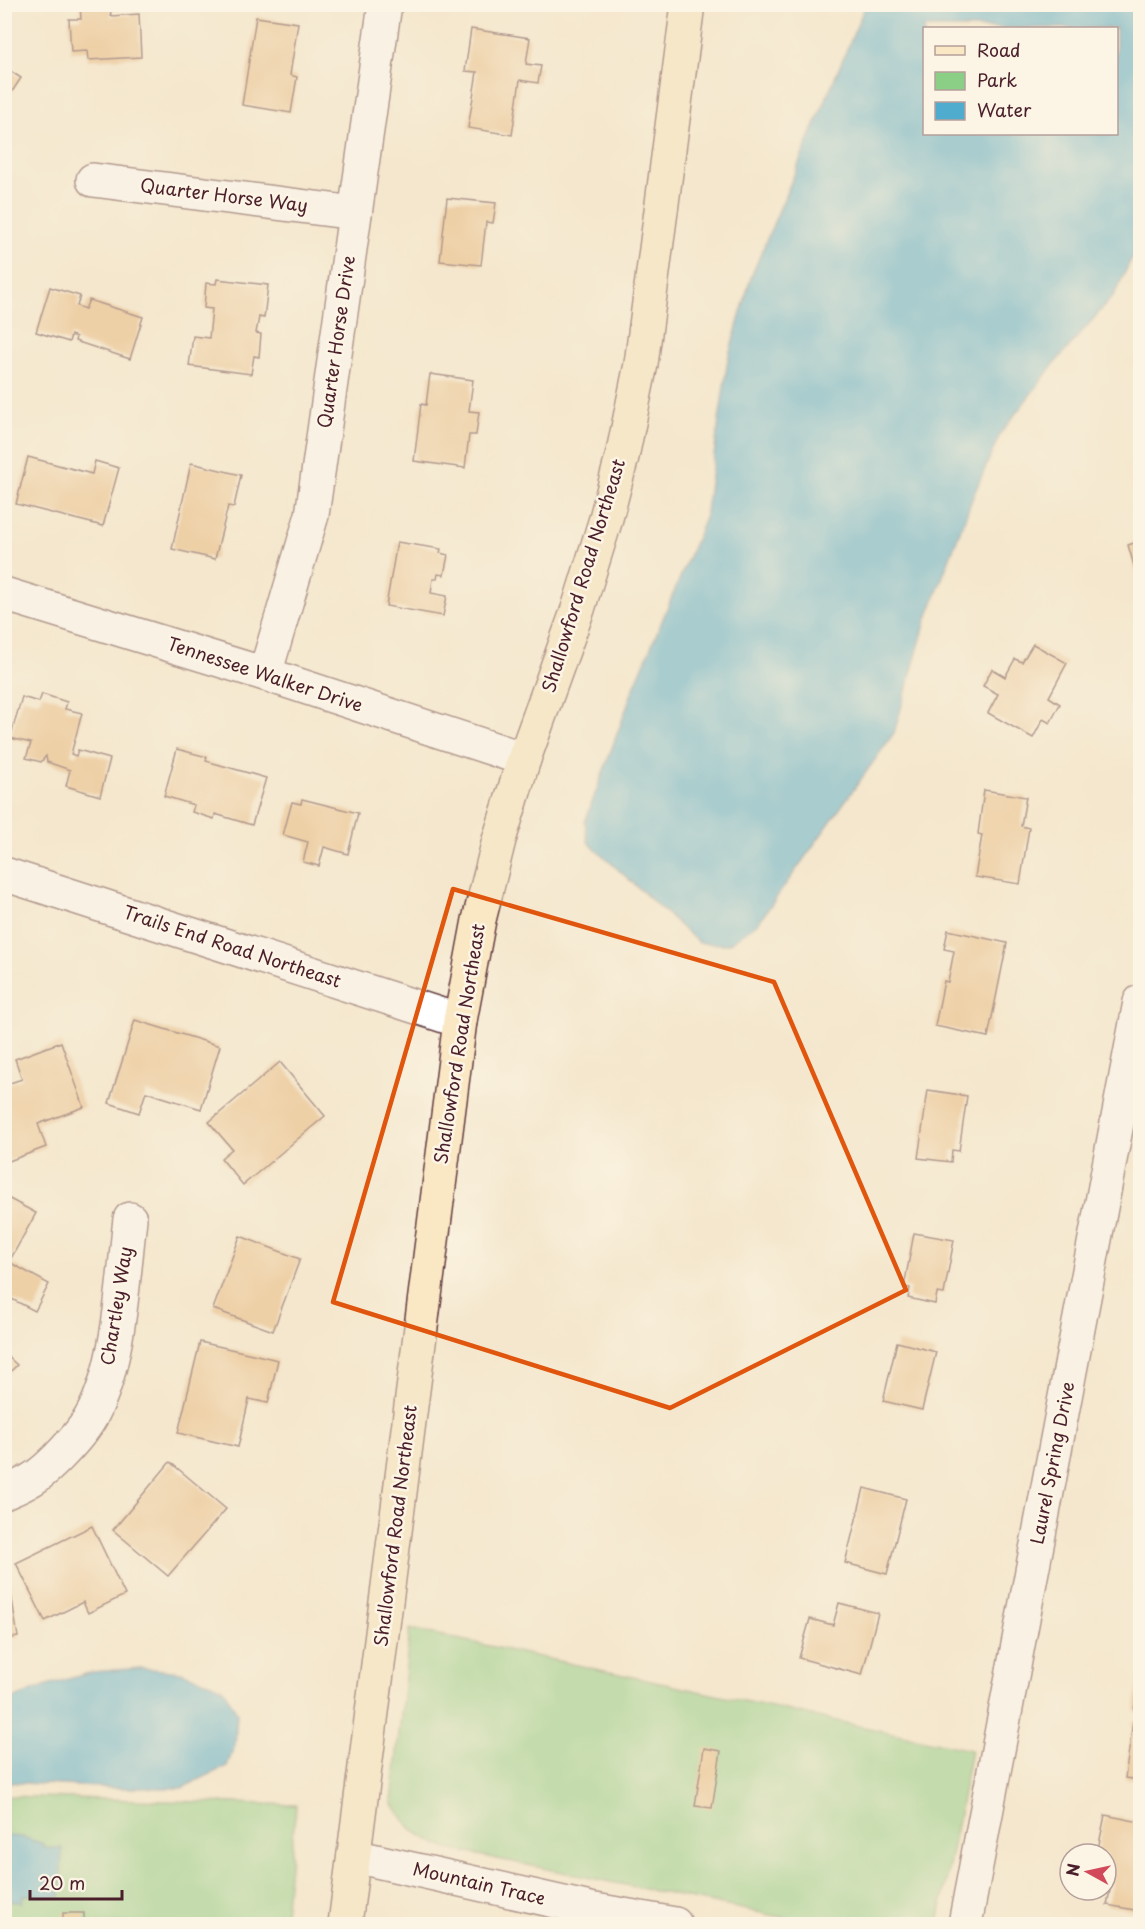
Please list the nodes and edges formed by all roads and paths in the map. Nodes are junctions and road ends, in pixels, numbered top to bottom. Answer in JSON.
{"nodes":[{"id":1,"x":385,"y":4,"type":"edge"},
{"id":2,"x":688,"y":4,"type":"edge"},
{"id":3,"x":93,"y":180,"type":"dead end"},
{"id":4,"x":355,"y":213,"type":"junction"},
{"id":5,"x":4,"y":594,"type":"edge"},
{"id":6,"x":265,"y":674,"type":"junction"},
{"id":7,"x":524,"y":759,"type":"junction"},
{"id":8,"x":4,"y":874,"type":"edge"},
{"id":9,"x":1140,"y":1002,"type":"edge"},
{"id":10,"x":460,"y":1021,"type":"junction"},
{"id":11,"x":130,"y":1219,"type":"dead end"},
{"id":12,"x":4,"y":1493,"type":"edge"},
{"id":13,"x":354,"y":1856,"type":"junction"},
{"id":14,"x":345,"y":1924,"type":"edge"},
{"id":15,"x":675,"y":1924,"type":"edge"},
{"id":16,"x":965,"y":1924,"type":"edge"}],
"edges":[{"from":1,"to":4,"type":"street","name":"Quarter Horse Drive"},
{"from":2,"to":7,"type":"main road","name":"Shallowford Road Northeast"},
{"from":3,"to":4,"type":"street","name":"Quarter Horse Way"},
{"from":4,"to":6,"type":"street","name":"Quarter Horse Drive"},
{"from":5,"to":6,"type":"street","name":"Tennessee Walker Drive"},
{"from":6,"to":7,"type":"street","name":"Tennessee Walker Drive"},
{"from":7,"to":10,"type":"main road","name":"Shallowford Road Northeast"},
{"from":8,"to":10,"type":"street","name":"Trails End Road Northeast"},
{"from":9,"to":16,"type":"street","name":"Laurel Spring Drive"},
{"from":10,"to":13,"type":"main road","name":"Shallowford Road Northeast"},
{"from":11,"to":12,"type":"street","name":"Chartley Way"},
{"from":13,"to":14,"type":"main road","name":"Shallowford Road Northeast"},
{"from":13,"to":15,"type":"street","name":"Mountain Trace"}]}
